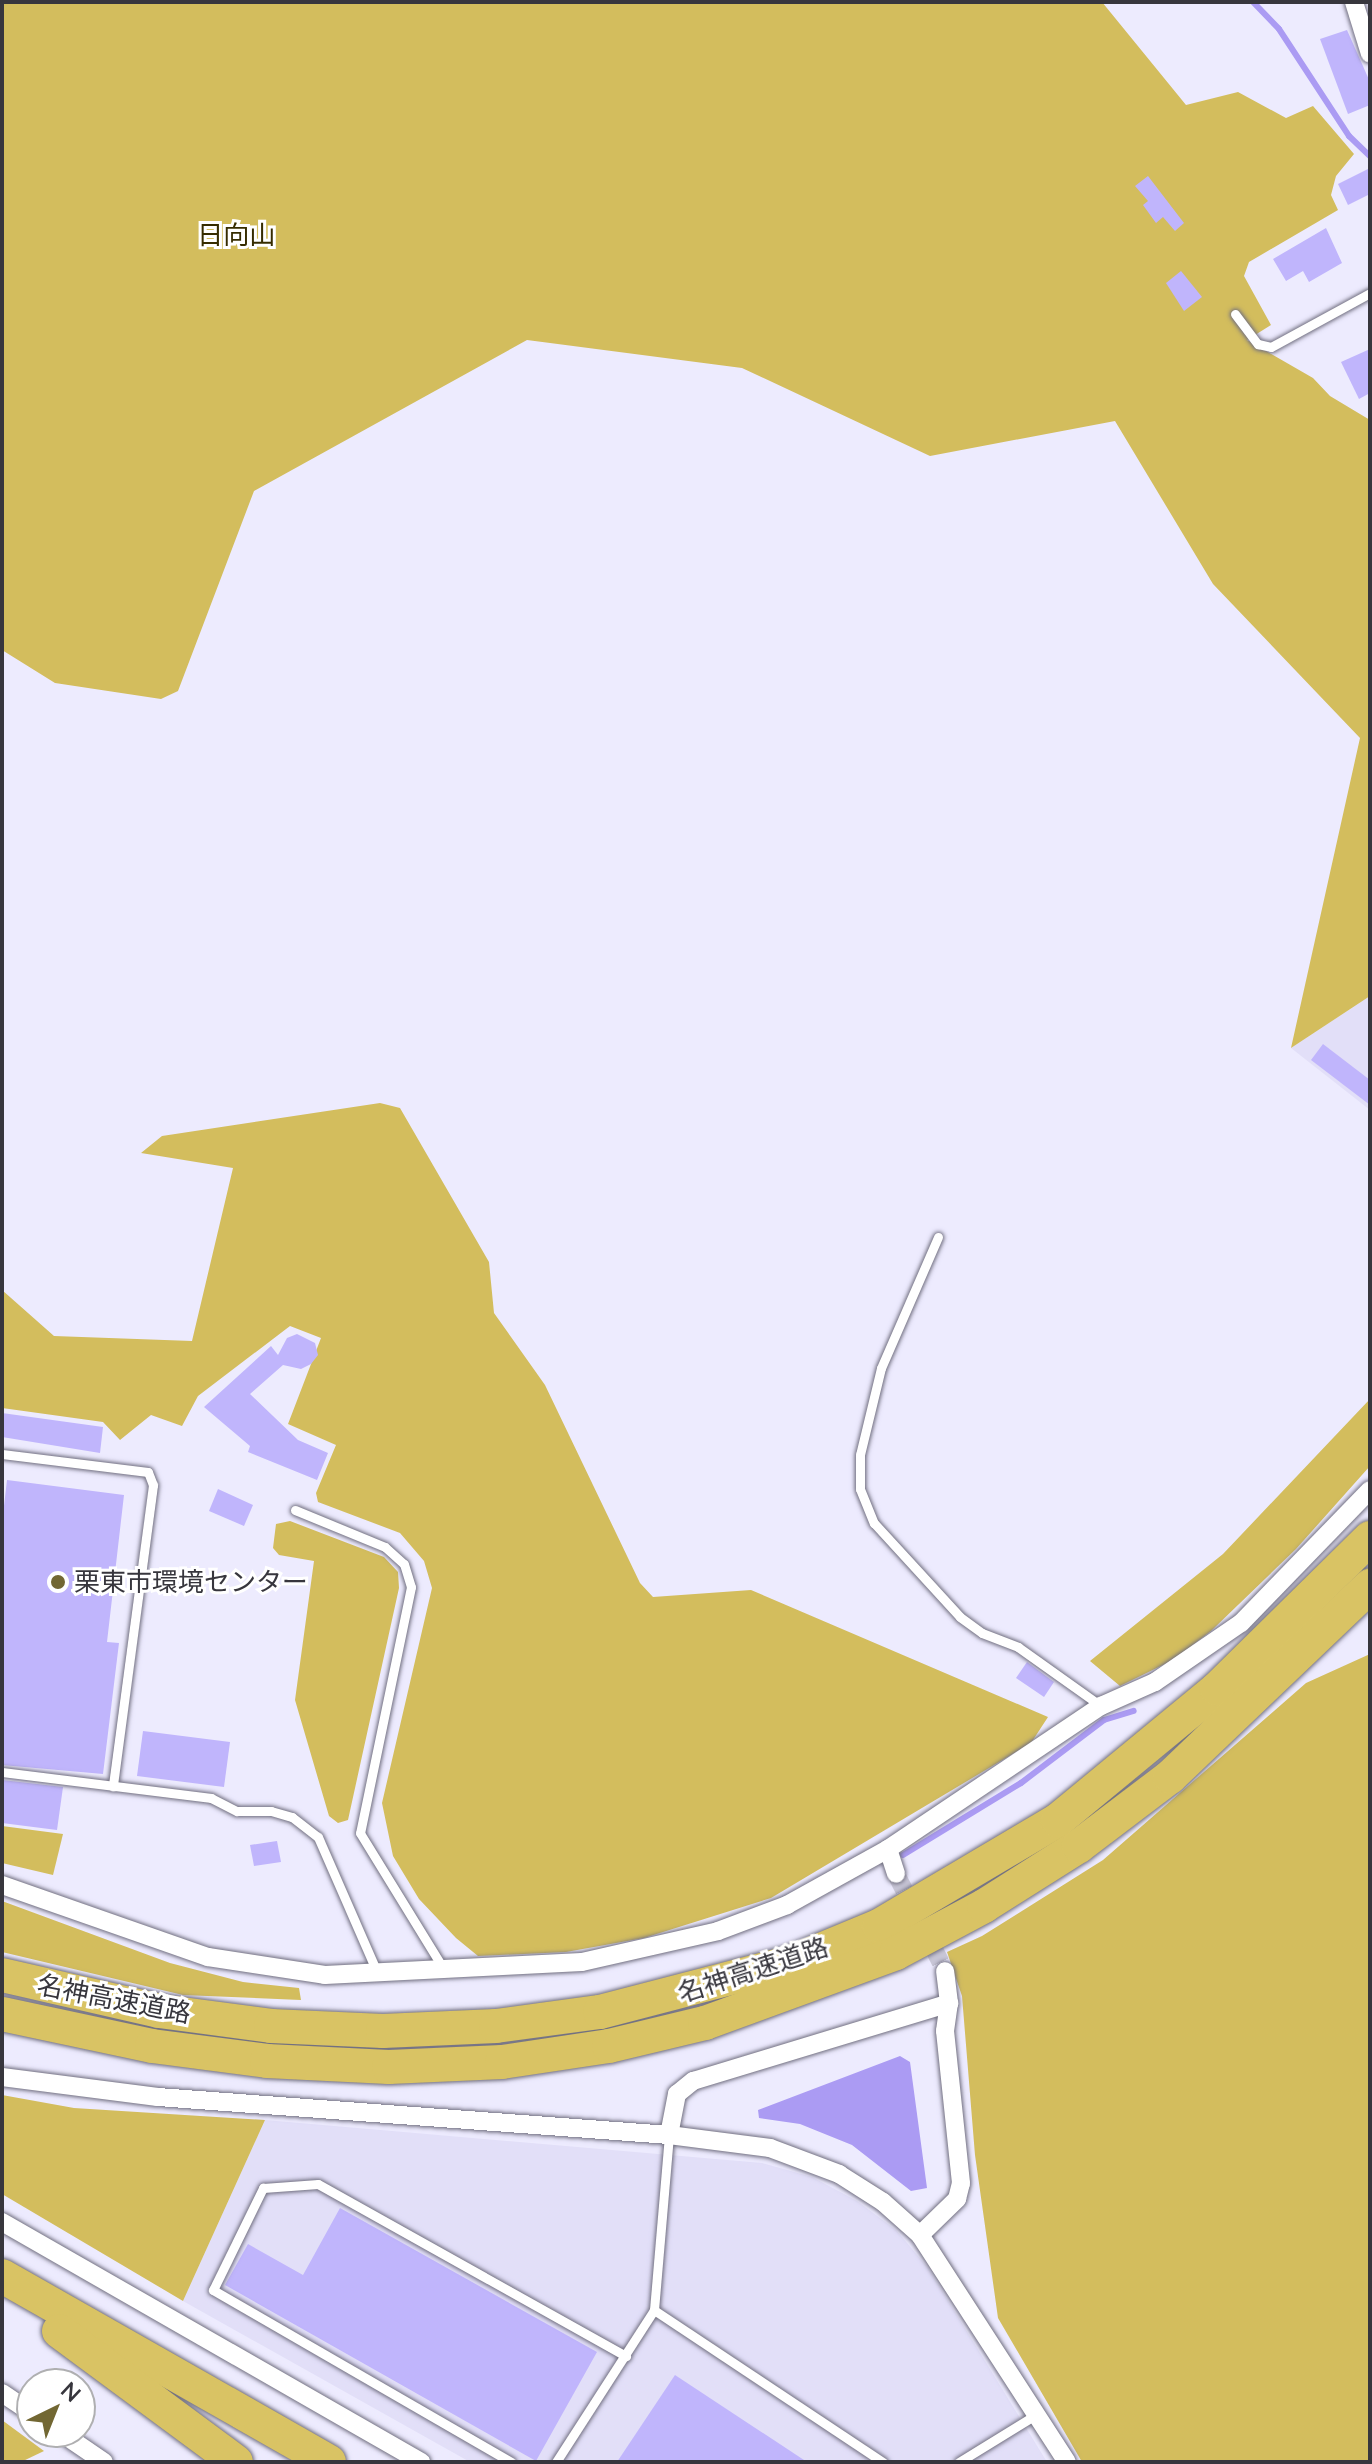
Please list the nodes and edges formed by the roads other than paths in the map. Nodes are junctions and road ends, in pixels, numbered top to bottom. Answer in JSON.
{"nodes":[{"id":1,"x":1354,"y":2,"type":"edge"},
{"id":2,"x":1370,"y":54,"type":"edge"},
{"id":3,"x":1370,"y":293,"type":"edge"},
{"id":4,"x":1235,"y":314,"type":"dead end"},
{"id":5,"x":938,"y":1237,"type":"dead end"},
{"id":6,"x":2,"y":1454,"type":"edge"},
{"id":7,"x":1370,"y":1490,"type":"edge"},
{"id":8,"x":295,"y":1510,"type":"dead end"},
{"id":9,"x":1370,"y":1538,"type":"edge"},
{"id":10,"x":1370,"y":1586,"type":"edge"},
{"id":11,"x":1101,"y":1706,"type":"junction"},
{"id":12,"x":2,"y":1772,"type":"edge"},
{"id":13,"x":113,"y":1786,"type":"junction"},
{"id":14,"x":888,"y":1849,"type":"junction"},
{"id":15,"x":896,"y":1874,"type":"tunnel mouth"},
{"id":16,"x":2,"y":1885,"type":"edge"},
{"id":17,"x":945,"y":1971,"type":"tunnel mouth"},
{"id":18,"x":445,"y":1972,"type":"junction"},
{"id":19,"x":2,"y":1975,"type":"edge"},
{"id":20,"x":378,"y":1975,"type":"junction"},
{"id":21,"x":949,"y":2003,"type":"junction"},
{"id":22,"x":2,"y":2014,"type":"edge"},
{"id":23,"x":2,"y":2077,"type":"edge"},
{"id":24,"x":669,"y":2135,"type":"junction"},
{"id":25,"x":2,"y":2222,"type":"edge"},
{"id":26,"x":920,"y":2235,"type":"junction"},
{"id":27,"x":2,"y":2276,"type":"edge"},
{"id":28,"x":2,"y":2292,"type":"edge"},
{"id":29,"x":2,"y":2303,"type":"edge"},
{"id":30,"x":654,"y":2310,"type":"junction"},
{"id":31,"x":71,"y":2339,"type":"junction"},
{"id":32,"x":626,"y":2356,"type":"junction"},
{"id":33,"x":1037,"y":2414,"type":"junction"},
{"id":34,"x":83,"y":2448,"type":"edge"},
{"id":35,"x":104,"y":2462,"type":"edge"},
{"id":36,"x":236,"y":2462,"type":"edge"},
{"id":37,"x":329,"y":2462,"type":"edge"},
{"id":38,"x":421,"y":2462,"type":"edge"},
{"id":39,"x":511,"y":2462,"type":"edge"},
{"id":40,"x":556,"y":2462,"type":"edge"},
{"id":41,"x":883,"y":2462,"type":"edge"},
{"id":42,"x":959,"y":2462,"type":"edge"},
{"id":43,"x":1067,"y":2462,"type":"edge"}],
"edges":[{"from":1,"to":2,"type":"street"},
{"from":3,"to":4,"type":"lane"},
{"from":5,"to":11,"type":"lane"},
{"from":6,"to":13,"type":"lane"},
{"from":7,"to":11,"type":"street"},
{"from":8,"to":18,"type":"lane"},
{"from":9,"to":19,"type":"highway","name":"名神高速道路"},
{"from":10,"to":22,"type":"highway","name":"名神高速道路"},
{"from":11,"to":14,"type":"street"},
{"from":12,"to":13,"type":"lane"},
{"from":13,"to":20,"type":"lane"},
{"from":14,"to":15,"type":"street"},
{"from":14,"to":18,"type":"street"},
{"from":16,"to":20,"type":"street"},
{"from":17,"to":21,"type":"street"},
{"from":18,"to":20,"type":"street"},
{"from":21,"to":24,"type":"street"},
{"from":21,"to":26,"type":"street"},
{"from":23,"to":24,"type":"street"},
{"from":24,"to":26,"type":"street"},
{"from":24,"to":30,"type":"lane"},
{"from":25,"to":38,"type":"street"},
{"from":26,"to":33,"type":"street"},
{"from":27,"to":37,"type":"highway"},
{"from":28,"to":31,"type":"highway"},
{"from":29,"to":31,"type":"highway"},
{"from":30,"to":32,"type":"lane"},
{"from":30,"to":41,"type":"lane"},
{"from":31,"to":36,"type":"highway"},
{"from":32,"to":39,"type":"lane"},
{"from":32,"to":40,"type":"lane"},
{"from":33,"to":42,"type":"lane"},
{"from":33,"to":43,"type":"street"},
{"from":34,"to":35,"type":"street"}]}
